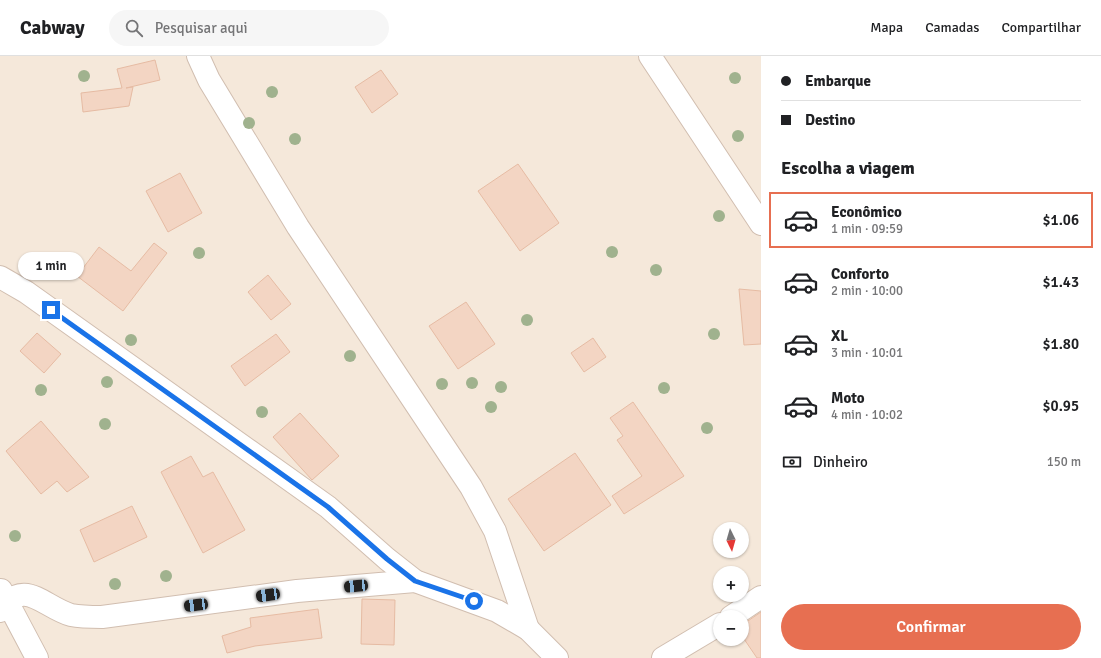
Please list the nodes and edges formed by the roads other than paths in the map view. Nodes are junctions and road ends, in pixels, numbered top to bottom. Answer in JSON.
{"nodes":[{"id":1,"x":198,"y":56,"type":"edge"},
{"id":2,"x":650,"y":56,"type":"edge"},
{"id":3,"x":761,"y":224,"type":"edge"},
{"id":4,"x":0,"y":277,"type":"edge"},
{"id":5,"x":415,"y":581,"type":"junction"},
{"id":6,"x":761,"y":597,"type":"edge"},
{"id":7,"x":2,"y":599,"type":"edge"},
{"id":8,"x":742,"y":610,"type":"edge"},
{"id":9,"x":713,"y":628,"type":"edge"},
{"id":10,"x":528,"y":629,"type":"junction"},
{"id":11,"x":37,"y":658,"type":"edge"},
{"id":12,"x":557,"y":658,"type":"edge"},
{"id":13,"x":663,"y":658,"type":"edge"}],
"edges":[{"from":1,"to":10,"type":"street"},
{"from":2,"to":3,"type":"street"},
{"from":4,"to":5,"type":"street"},
{"from":5,"to":7,"type":"street"},
{"from":5,"to":10,"type":"street"},
{"from":6,"to":8,"type":"street"},
{"from":7,"to":11,"type":"street"},
{"from":9,"to":13,"type":"street"},
{"from":10,"to":12,"type":"street"}]}
